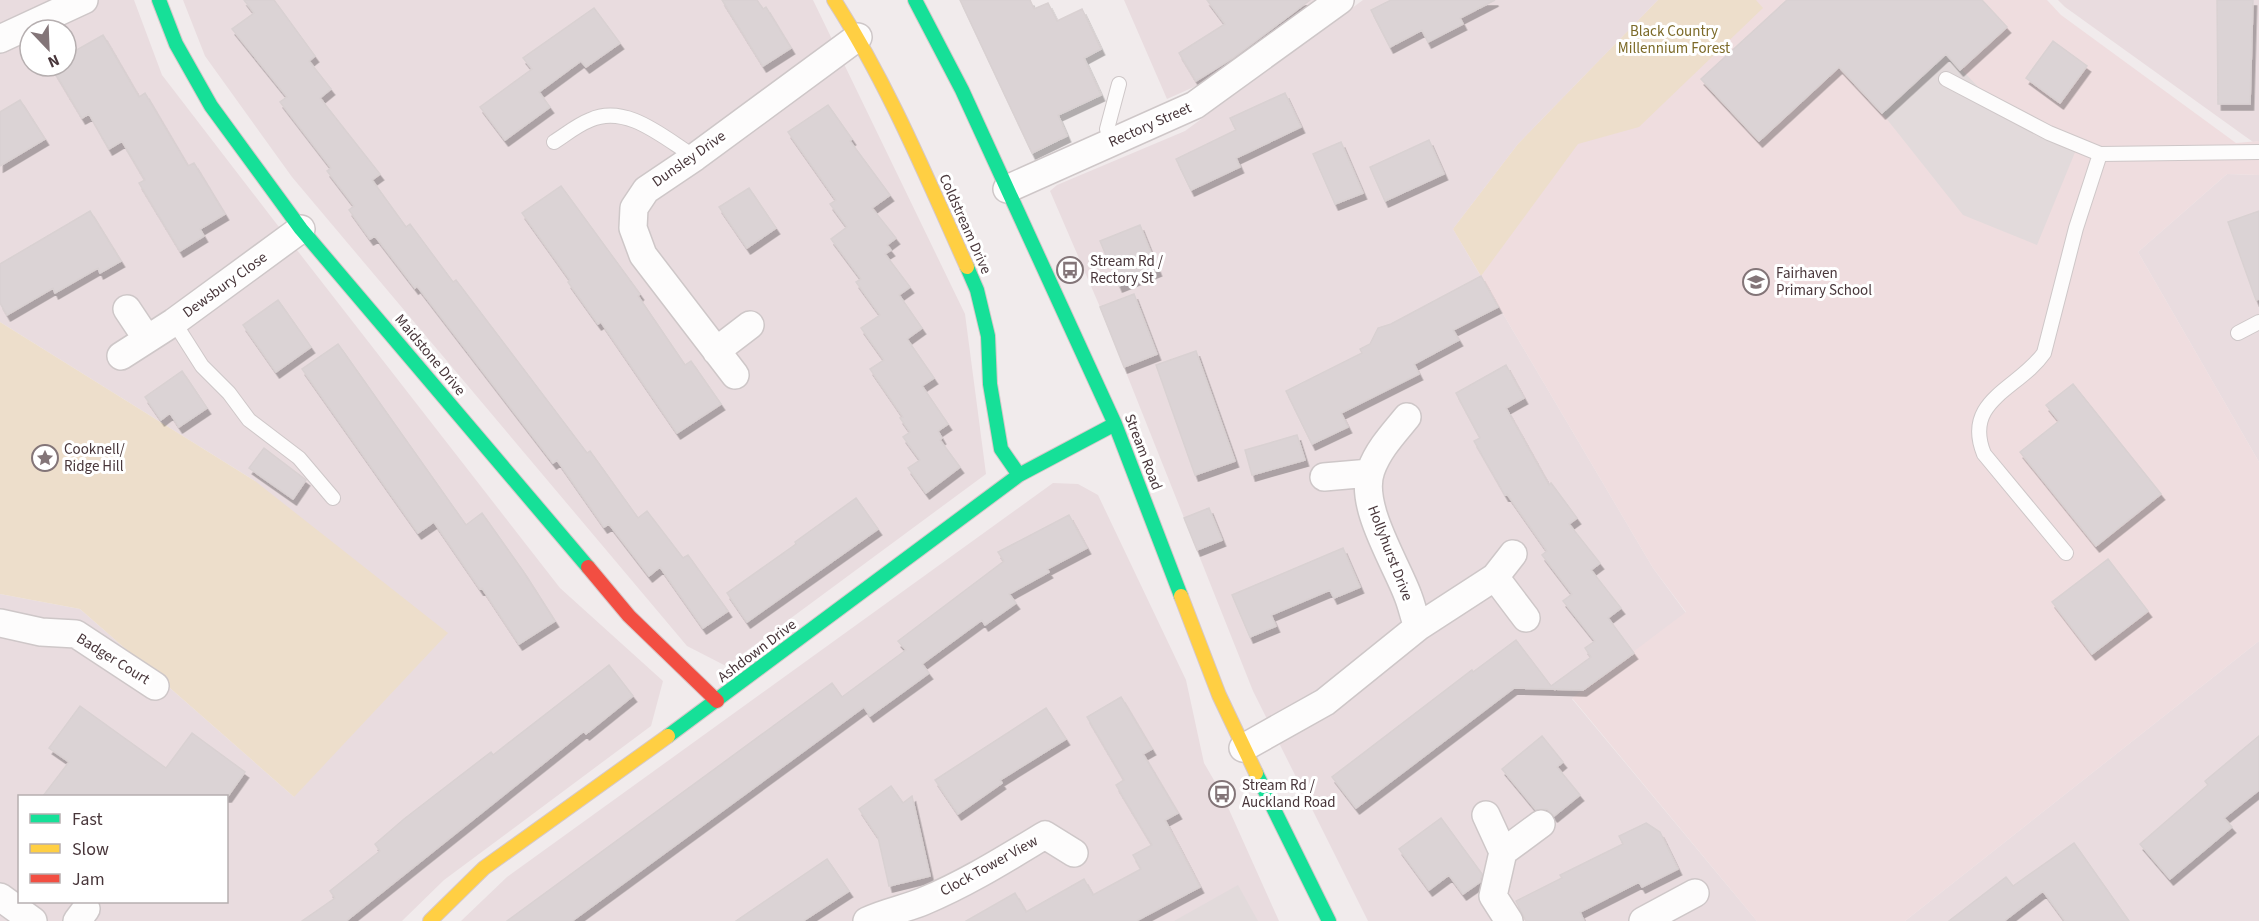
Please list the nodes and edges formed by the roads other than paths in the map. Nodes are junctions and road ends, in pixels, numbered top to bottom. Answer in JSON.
{"nodes":[{"id":1,"x":84,"y":0,"type":"edge"},
{"id":2,"x":159,"y":0,"type":"edge"},
{"id":3,"x":834,"y":0,"type":"edge"},
{"id":4,"x":915,"y":0,"type":"edge"},
{"id":5,"x":1340,"y":0,"type":"edge"},
{"id":6,"x":858,"y":37,"type":"junction"},
{"id":7,"x":0,"y":39,"type":"edge"},
{"id":8,"x":1946,"y":79,"type":"dead end"},
{"id":9,"x":1119,"y":84,"type":"dead end"},
{"id":10,"x":554,"y":142,"type":"dead end"},
{"id":11,"x":1111,"y":142,"type":"junction"},
{"id":12,"x":2259,"y":152,"type":"edge"},
{"id":13,"x":2100,"y":154,"type":"junction"},
{"id":14,"x":695,"y":157,"type":"junction"},
{"id":15,"x":1007,"y":189,"type":"junction"},
{"id":16,"x":301,"y":229,"type":"junction"},
{"id":17,"x":127,"y":309,"type":"dead end"},
{"id":18,"x":174,"y":322,"type":"junction"},
{"id":19,"x":2259,"y":322,"type":"edge"},
{"id":20,"x":750,"y":324,"type":"dead end"},
{"id":21,"x":2238,"y":333,"type":"dead end"},
{"id":22,"x":147,"y":339,"type":"junction"},
{"id":23,"x":716,"y":351,"type":"junction"},
{"id":24,"x":121,"y":356,"type":"dead end"},
{"id":25,"x":735,"y":375,"type":"dead end"},
{"id":26,"x":1407,"y":417,"type":"dead end"},
{"id":27,"x":1115,"y":424,"type":"junction"},
{"id":28,"x":1370,"y":473,"type":"junction"},
{"id":29,"x":1019,"y":475,"type":"junction"},
{"id":30,"x":1324,"y":477,"type":"dead end"},
{"id":31,"x":333,"y":498,"type":"dead end"},
{"id":32,"x":2067,"y":553,"type":"dead end"},
{"id":33,"x":1514,"y":554,"type":"dead end"},
{"id":34,"x":1496,"y":577,"type":"junction"},
{"id":35,"x":1526,"y":618,"type":"dead end"},
{"id":36,"x":0,"y":623,"type":"edge"},
{"id":37,"x":1418,"y":627,"type":"junction"},
{"id":38,"x":155,"y":686,"type":"dead end"},
{"id":39,"x":717,"y":701,"type":"junction"},
{"id":40,"x":1243,"y":748,"type":"junction"},
{"id":41,"x":1486,"y":815,"type":"dead end"},
{"id":42,"x":1540,"y":824,"type":"dead end"},
{"id":43,"x":1503,"y":852,"type":"junction"},
{"id":44,"x":1074,"y":853,"type":"dead end"},
{"id":45,"x":1695,"y":893,"type":"dead end"},
{"id":46,"x":0,"y":897,"type":"edge"},
{"id":47,"x":1650,"y":919,"type":"edge"},
{"id":48,"x":33,"y":921,"type":"edge"},
{"id":49,"x":430,"y":921,"type":"edge"},
{"id":50,"x":867,"y":921,"type":"edge"},
{"id":51,"x":1329,"y":921,"type":"edge"},
{"id":52,"x":1509,"y":921,"type":"edge"}],
"edges":[{"from":1,"to":7,"type":"street"},
{"from":2,"to":16,"type":"main road","name":"Maidstone Drive"},
{"from":3,"to":6,"type":"main road","name":"Coldstream Drive"},
{"from":4,"to":15,"type":"main road","name":"Stream Road"},
{"from":5,"to":11,"type":"street","name":"Rectory Street"},
{"from":6,"to":14,"type":"street","name":"Dunsley Drive"},
{"from":6,"to":29,"type":"main road","name":"Coldstream Drive"},
{"from":8,"to":13,"type":"lane"},
{"from":9,"to":11,"type":"lane"},
{"from":10,"to":14,"type":"lane"},
{"from":11,"to":15,"type":"street","name":"Rectory Street"},
{"from":12,"to":13,"type":"lane"},
{"from":13,"to":32,"type":"lane"},
{"from":14,"to":23,"type":"street","name":"Dunsley Drive"},
{"from":15,"to":27,"type":"main road","name":"Stream Road"},
{"from":16,"to":18,"type":"street","name":"Dewsbury Close"},
{"from":16,"to":39,"type":"main road","name":"Maidstone Drive"},
{"from":17,"to":22,"type":"street"},
{"from":18,"to":22,"type":"street","name":"Dewsbury Close"},
{"from":18,"to":31,"type":"lane"},
{"from":19,"to":21,"type":"lane"},
{"from":20,"to":23,"type":"street"},
{"from":22,"to":24,"type":"street","name":"Dewsbury Close"},
{"from":23,"to":25,"type":"street","name":"Dunsley Drive"},
{"from":26,"to":28,"type":"street","name":"Hollyhurst Drive"},
{"from":27,"to":29,"type":"main road","name":"Ashdown Drive"},
{"from":27,"to":40,"type":"main road","name":"Stream Road"},
{"from":28,"to":30,"type":"street"},
{"from":28,"to":37,"type":"street","name":"Hollyhurst Drive"},
{"from":29,"to":39,"type":"main road","name":"Ashdown Drive"},
{"from":33,"to":34,"type":"street"},
{"from":34,"to":35,"type":"street"},
{"from":34,"to":37,"type":"street"},
{"from":36,"to":38,"type":"street","name":"Badger Court"},
{"from":37,"to":40,"type":"street"},
{"from":39,"to":49,"type":"main road","name":"Ashdown Drive"},
{"from":40,"to":51,"type":"main road","name":"Stream Road"},
{"from":41,"to":43,"type":"street"},
{"from":42,"to":43,"type":"street"},
{"from":43,"to":52,"type":"street"},
{"from":44,"to":50,"type":"street","name":"Clock Tower View"},
{"from":45,"to":47,"type":"street"},
{"from":46,"to":48,"type":"street"}]}
